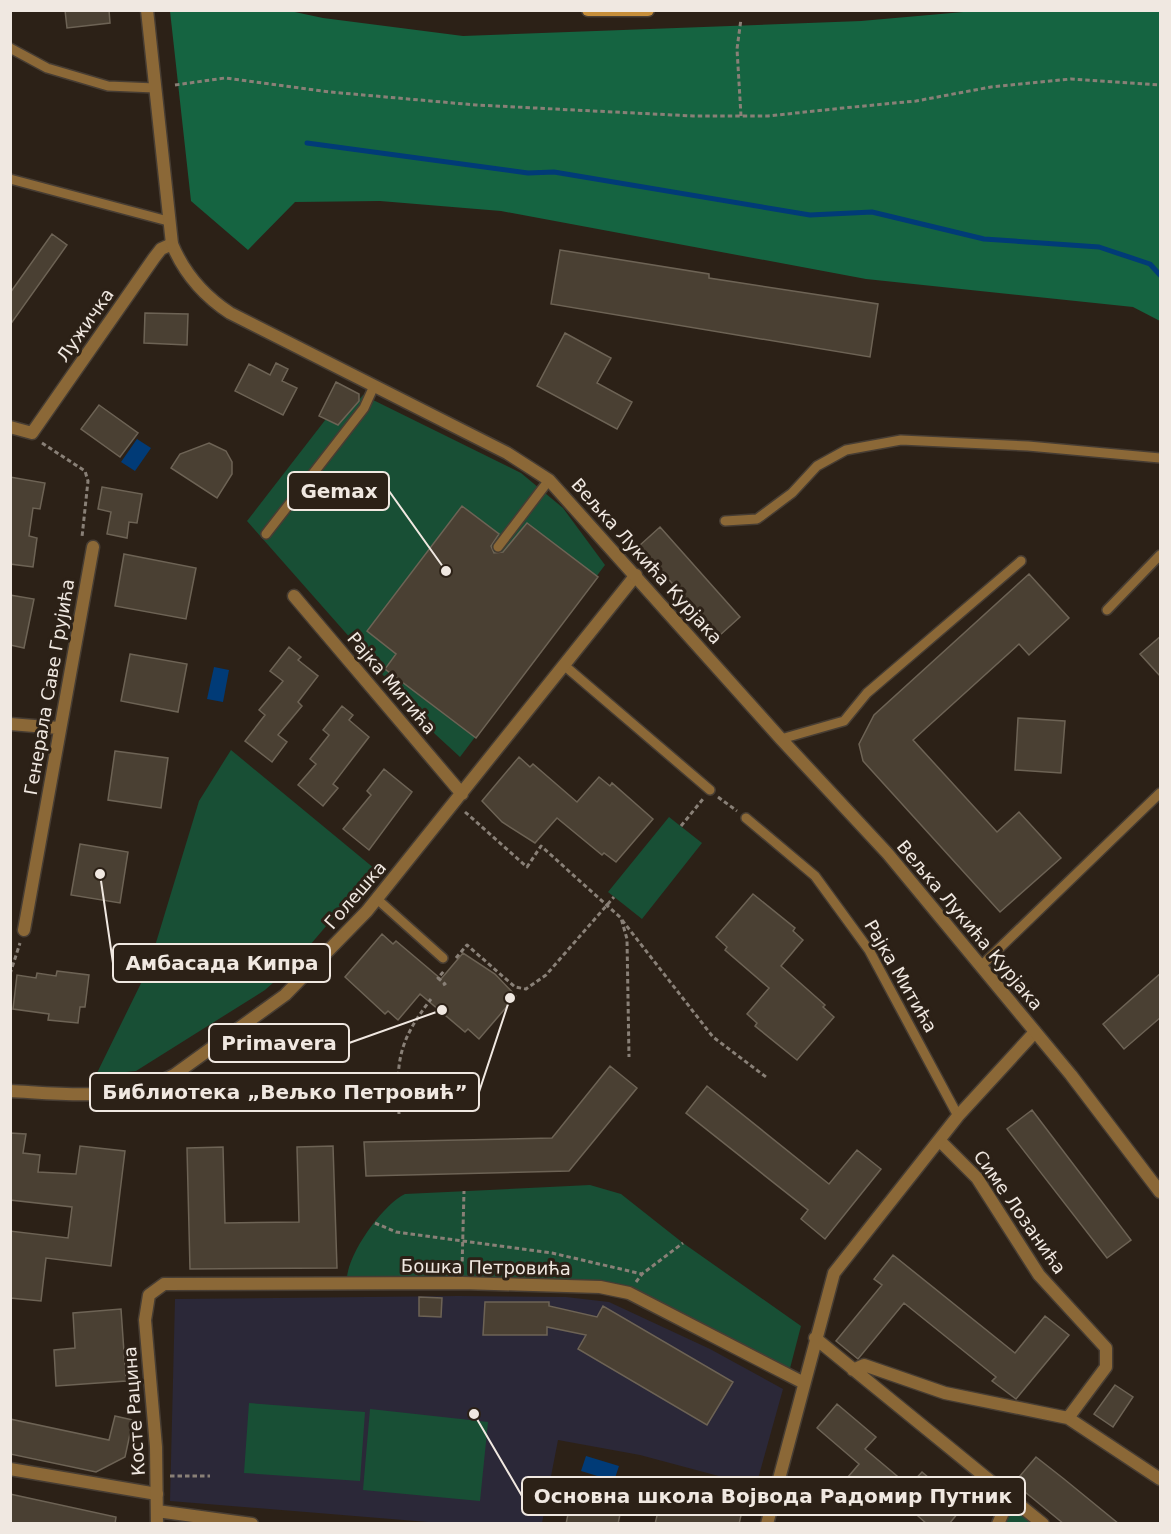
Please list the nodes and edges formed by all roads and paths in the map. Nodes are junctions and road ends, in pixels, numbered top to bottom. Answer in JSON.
{"nodes":[{"id":1,"x":147,"y":10,"type":"edge"},
{"id":2,"x":588,"y":10,"type":"edge"},
{"id":3,"x":648,"y":10,"type":"edge"},
{"id":4,"x":741,"y":19,"type":"dead end"},
{"id":5,"x":10,"y":48,"type":"edge"},
{"id":6,"x":175,"y":85,"type":"dead end"},
{"id":7,"x":1161,"y":85,"type":"edge"},
{"id":8,"x":155,"y":88,"type":"junction"},
{"id":9,"x":741,"y":116,"type":"junction"},
{"id":10,"x":10,"y":179,"type":"edge"},
{"id":11,"x":168,"y":221,"type":"junction"},
{"id":12,"x":172,"y":244,"type":"junction"},
{"id":13,"x":374,"y":386,"type":"junction"},
{"id":14,"x":10,"y":427,"type":"edge"},
{"id":15,"x":35,"y":437,"type":"junction"},
{"id":16,"x":1161,"y":458,"type":"edge"},
{"id":17,"x":549,"y":480,"type":"junction"},
{"id":18,"x":725,"y":521,"type":"dead end"},
{"id":19,"x":266,"y":534,"type":"dead end"},
{"id":20,"x":93,"y":547,"type":"joint"},
{"id":21,"x":498,"y":547,"type":"dead end"},
{"id":22,"x":1161,"y":555,"type":"edge"},
{"id":23,"x":1021,"y":561,"type":"dead end"},
{"id":24,"x":636,"y":575,"type":"junction"},
{"id":25,"x":294,"y":596,"type":"dead end"},
{"id":26,"x":1107,"y":610,"type":"dead end"},
{"id":27,"x":566,"y":666,"type":"junction"},
{"id":28,"x":10,"y":724,"type":"edge"},
{"id":29,"x":59,"y":728,"type":"junction"},
{"id":30,"x":781,"y":739,"type":"junction"},
{"id":31,"x":710,"y":790,"type":"junction"},
{"id":32,"x":1161,"y":793,"type":"edge"},
{"id":33,"x":458,"y":799,"type":"junction"},
{"id":34,"x":746,"y":818,"type":"joint"},
{"id":35,"x":681,"y":826,"type":"dead end"},
{"id":36,"x":614,"y":897,"type":"dead end"},
{"id":37,"x":377,"y":899,"type":"junction"},
{"id":38,"x":608,"y":904,"type":"junction"},
{"id":39,"x":621,"y":918,"type":"junction"},
{"id":40,"x":24,"y":930,"type":"joint"},
{"id":41,"x":443,"y":958,"type":"joint"},
{"id":42,"x":982,"y":965,"type":"junction"},
{"id":43,"x":444,"y":971,"type":"junction"},
{"id":44,"x":10,"y":974,"type":"edge"},
{"id":45,"x":443,"y":985,"type":"dead end"},
{"id":46,"x":431,"y":999,"type":"dead end"},
{"id":47,"x":1035,"y":1032,"type":"junction"},
{"id":48,"x":629,"y":1056,"type":"dead end"},
{"id":49,"x":766,"y":1077,"type":"dead end"},
{"id":50,"x":10,"y":1091,"type":"edge"},
{"id":51,"x":399,"y":1114,"type":"dead end"},
{"id":52,"x":958,"y":1116,"type":"junction"},
{"id":53,"x":939,"y":1140,"type":"junction"},
{"id":54,"x":464,"y":1191,"type":"dead end"},
{"id":55,"x":1161,"y":1192,"type":"edge"},
{"id":56,"x":375,"y":1223,"type":"dead end"},
{"id":57,"x":463,"y":1242,"type":"junction"},
{"id":58,"x":683,"y":1243,"type":"dead end"},
{"id":59,"x":642,"y":1274,"type":"junction"},
{"id":60,"x":462,"y":1283,"type":"junction"},
{"id":61,"x":628,"y":1293,"type":"junction"},
{"id":62,"x":149,"y":1295,"type":"joint"},
{"id":63,"x":815,"y":1338,"type":"junction"},
{"id":64,"x":853,"y":1370,"type":"junction"},
{"id":65,"x":804,"y":1383,"type":"junction"},
{"id":66,"x":1068,"y":1418,"type":"junction"},
{"id":67,"x":10,"y":1470,"type":"edge"},
{"id":68,"x":157,"y":1472,"type":"junction"},
{"id":69,"x":210,"y":1476,"type":"dead end"},
{"id":70,"x":1161,"y":1479,"type":"edge"},
{"id":71,"x":158,"y":1494,"type":"junction"},
{"id":72,"x":1010,"y":1496,"type":"junction"},
{"id":73,"x":157,"y":1517,"type":"edge"},
{"id":74,"x":252,"y":1524,"type":"edge"},
{"id":75,"x":767,"y":1524,"type":"edge"},
{"id":76,"x":998,"y":1524,"type":"edge"},
{"id":77,"x":1043,"y":1524,"type":"edge"}],
"edges":[{"from":1,"to":8,"type":"street","name":"Вељка Лукића Курјака"},
{"from":2,"to":3,"type":"main road"},
{"from":4,"to":9,"type":"path"},
{"from":5,"to":8,"type":"lane"},
{"from":6,"to":9,"type":"path"},
{"from":7,"to":9,"type":"path"},
{"from":8,"to":11,"type":"street","name":"Вељка Лукића Курјака"},
{"from":10,"to":11,"type":"lane"},
{"from":11,"to":12,"type":"street","name":"Вељка Лукића Курјака"},
{"from":12,"to":13,"type":"street","name":"Вељка Лукића Курјака"},
{"from":12,"to":15,"type":"street","name":"Лужичка"},
{"from":13,"to":17,"type":"street","name":"Вељка Лукића Курјака"},
{"from":13,"to":19,"type":"lane"},
{"from":14,"to":15,"type":"street"},
{"from":15,"to":20,"type":"path"},
{"from":16,"to":18,"type":"lane"},
{"from":17,"to":21,"type":"lane"},
{"from":17,"to":24,"type":"street","name":"Вељка Лукића Курјака"},
{"from":20,"to":29,"type":"street","name":"Генерала Саве Грујића"},
{"from":22,"to":26,"type":"lane"},
{"from":23,"to":30,"type":"lane"},
{"from":24,"to":27,"type":"street","name":"Голешка"},
{"from":24,"to":30,"type":"street","name":"Вељка Лукића Курјака"},
{"from":25,"to":33,"type":"street","name":"Рајка Митића"},
{"from":27,"to":31,"type":"lane"},
{"from":27,"to":33,"type":"street","name":"Голешка"},
{"from":28,"to":29,"type":"street"},
{"from":29,"to":40,"type":"street","name":"Генерала Саве Грујића"},
{"from":30,"to":42,"type":"street","name":"Вељка Лукића Курјака"},
{"from":31,"to":34,"type":"path"},
{"from":31,"to":35,"type":"path"},
{"from":32,"to":42,"type":"lane"},
{"from":33,"to":37,"type":"street","name":"Голешка"},
{"from":33,"to":38,"type":"path"},
{"from":34,"to":52,"type":"lane","name":"Рајка Митића"},
{"from":36,"to":38,"type":"path"},
{"from":37,"to":41,"type":"lane"},
{"from":37,"to":50,"type":"street","name":"Голешка"},
{"from":38,"to":39,"type":"path"},
{"from":38,"to":43,"type":"path"},
{"from":39,"to":48,"type":"path"},
{"from":39,"to":49,"type":"path"},
{"from":40,"to":44,"type":"path"},
{"from":41,"to":43,"type":"path"},
{"from":42,"to":47,"type":"street","name":"Вељка Лукића Курјака"},
{"from":43,"to":45,"type":"path"},
{"from":46,"to":51,"type":"path"},
{"from":47,"to":52,"type":"street"},
{"from":47,"to":55,"type":"street","name":"Вељка Лукића Курјака"},
{"from":52,"to":53,"type":"street"},
{"from":53,"to":63,"type":"street"},
{"from":53,"to":66,"type":"street","name":"Симе Лозанића"},
{"from":54,"to":57,"type":"path"},
{"from":56,"to":57,"type":"path"},
{"from":57,"to":59,"type":"path"},
{"from":57,"to":60,"type":"path"},
{"from":58,"to":59,"type":"path"},
{"from":59,"to":61,"type":"path"},
{"from":60,"to":61,"type":"street","name":"Бошка Петровића"},
{"from":60,"to":62,"type":"street","name":"Бошка Петровића"},
{"from":61,"to":65,"type":"street","name":"Бошка Петровића"},
{"from":62,"to":68,"type":"street","name":"Косте Рацина"},
{"from":63,"to":64,"type":"street"},
{"from":63,"to":65,"type":"street"},
{"from":64,"to":66,"type":"street"},
{"from":64,"to":72,"type":"street"},
{"from":65,"to":75,"type":"street"},
{"from":66,"to":70,"type":"street"},
{"from":67,"to":71,"type":"street"},
{"from":68,"to":69,"type":"path"},
{"from":68,"to":71,"type":"street","name":"Косте Рацина"},
{"from":71,"to":73,"type":"street","name":"Косте Рацина"},
{"from":72,"to":76,"type":"street"},
{"from":72,"to":77,"type":"street"},
{"from":73,"to":74,"type":"street"}]}
